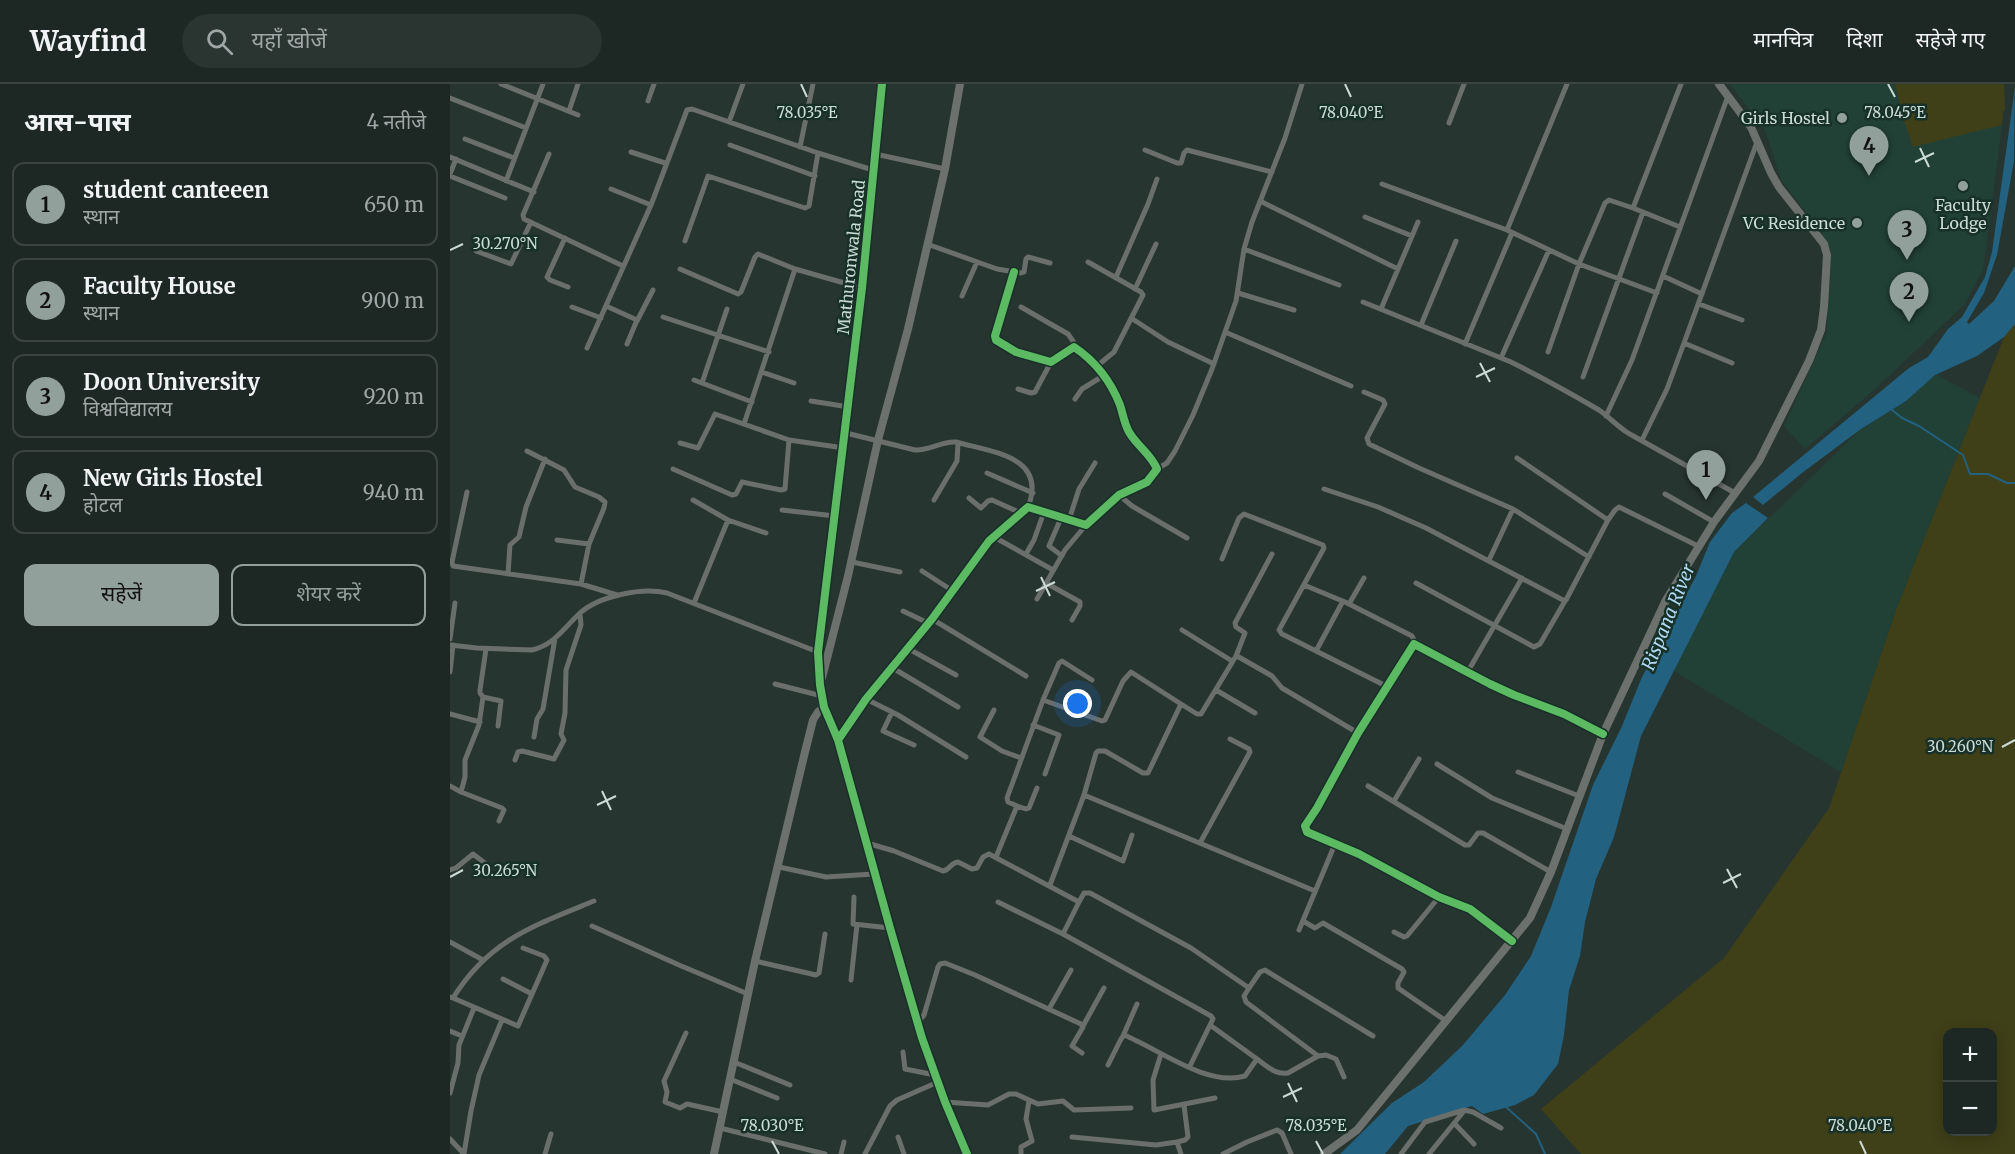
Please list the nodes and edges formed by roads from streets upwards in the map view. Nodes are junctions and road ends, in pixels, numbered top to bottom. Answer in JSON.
{"nodes":[{"id":1,"x":501,"y":84,"type":"edge"},
{"id":2,"x":543,"y":84,"type":"edge"},
{"id":3,"x":578,"y":84,"type":"edge"},
{"id":4,"x":654,"y":84,"type":"edge"},
{"id":5,"x":743,"y":84,"type":"edge"},
{"id":6,"x":813,"y":84,"type":"edge"},
{"id":7,"x":882,"y":84,"type":"edge"},
{"id":8,"x":960,"y":84,"type":"edge"},
{"id":9,"x":1302,"y":84,"type":"edge"},
{"id":10,"x":1464,"y":84,"type":"edge"},
{"id":11,"x":1567,"y":84,"type":"edge"},
{"id":12,"x":1681,"y":84,"type":"edge"},
{"id":13,"x":1719,"y":84,"type":"edge"},
{"id":14,"x":1728,"y":96,"type":"junction"},
{"id":15,"x":450,"y":98,"type":"edge"},
{"id":16,"x":538,"y":98,"type":"junction"},
{"id":17,"x":648,"y":101,"type":"dead end"},
{"id":18,"x":569,"y":111,"type":"junction"},
{"id":19,"x":578,"y":115,"type":"dead end"},
{"id":20,"x":729,"y":122,"type":"junction"},
{"id":21,"x":1449,"y":123,"type":"dead end"},
{"id":22,"x":526,"y":128,"type":"junction"},
{"id":23,"x":465,"y":139,"type":"dead end"},
{"id":24,"x":1758,"y":141,"type":"junction"},
{"id":25,"x":730,"y":145,"type":"dead end"},
{"id":26,"x":800,"y":147,"type":"junction"},
{"id":27,"x":1145,"y":150,"type":"dead end"},
{"id":28,"x":631,"y":152,"type":"dead end"},
{"id":29,"x":818,"y":153,"type":"junction"},
{"id":30,"x":549,"y":154,"type":"dead end"},
{"id":31,"x":875,"y":154,"type":"junction"},
{"id":32,"x":453,"y":158,"type":"edge"},
{"id":33,"x":514,"y":158,"type":"junction"},
{"id":34,"x":665,"y":163,"type":"junction"},
{"id":35,"x":945,"y":169,"type":"junction"},
{"id":36,"x":873,"y":170,"type":"junction"},
{"id":37,"x":1272,"y":172,"type":"junction"},
{"id":38,"x":450,"y":175,"type":"edge"},
{"id":39,"x":815,"y":176,"type":"junction"},
{"id":40,"x":1157,"y":179,"type":"dead end"},
{"id":41,"x":506,"y":181,"type":"junction"},
{"id":42,"x":1382,"y":184,"type":"dead end"},
{"id":43,"x":610,"y":189,"type":"dead end"},
{"id":44,"x":534,"y":192,"type":"junction"},
{"id":45,"x":505,"y":198,"type":"dead end"},
{"id":46,"x":1260,"y":201,"type":"junction"},
{"id":47,"x":651,"y":205,"type":"junction"},
{"id":48,"x":1633,"y":207,"type":"junction"},
{"id":49,"x":1643,"y":212,"type":"junction"},
{"id":50,"x":1365,"y":217,"type":"dead end"},
{"id":51,"x":531,"y":222,"type":"junction"},
{"id":52,"x":1418,"y":222,"type":"dead end"},
{"id":53,"x":1680,"y":227,"type":"junction"},
{"id":54,"x":1510,"y":231,"type":"junction"},
{"id":55,"x":1412,"y":236,"type":"junction"},
{"id":56,"x":565,"y":238,"type":"junction"},
{"id":57,"x":685,"y":240,"type":"dead end"},
{"id":58,"x":1456,"y":241,"type":"dead end"},
{"id":59,"x":927,"y":244,"type":"junction"},
{"id":60,"x":1156,"y":244,"type":"dead end"},
{"id":61,"x":1244,"y":249,"type":"junction"},
{"id":62,"x":1549,"y":250,"type":"junction"},
{"id":63,"x":476,"y":251,"type":"dead end"},
{"id":64,"x":977,"y":262,"type":"junction"},
{"id":65,"x":1088,"y":262,"type":"dead end"},
{"id":66,"x":1050,"y":263,"type":"dead end"},
{"id":67,"x":1579,"y":264,"type":"junction"},
{"id":68,"x":623,"y":266,"type":"junction"},
{"id":69,"x":680,"y":269,"type":"dead end"},
{"id":70,"x":795,"y":269,"type":"junction"},
{"id":71,"x":1398,"y":269,"type":"junction"},
{"id":72,"x":1014,"y":272,"type":"junction"},
{"id":73,"x":1664,"y":276,"type":"junction"},
{"id":74,"x":1116,"y":277,"type":"junction"},
{"id":75,"x":1618,"y":279,"type":"junction"},
{"id":76,"x":1340,"y":285,"type":"dead end"},
{"id":77,"x":568,"y":287,"type":"dead end"},
{"id":78,"x":862,"y":288,"type":"junction"},
{"id":79,"x":1135,"y":289,"type":"junction"},
{"id":80,"x":653,"y":290,"type":"dead end"},
{"id":81,"x":1238,"y":293,"type":"junction"},
{"id":82,"x":1657,"y":293,"type":"junction"},
{"id":83,"x":1702,"y":294,"type":"junction"},
{"id":84,"x":963,"y":296,"type":"dead end"},
{"id":85,"x":1363,"y":302,"type":"dead end"},
{"id":86,"x":1699,"y":304,"type":"junction"},
{"id":87,"x":606,"y":306,"type":"junction"},
{"id":88,"x":572,"y":307,"type":"dead end"},
{"id":89,"x":1021,"y":307,"type":"dead end"},
{"id":90,"x":727,"y":309,"type":"dead end"},
{"id":91,"x":1381,"y":309,"type":"junction"},
{"id":92,"x":1294,"y":310,"type":"dead end"},
{"id":93,"x":663,"y":317,"type":"dead end"},
{"id":94,"x":600,"y":318,"type":"junction"},
{"id":95,"x":1131,"y":318,"type":"junction"},
{"id":96,"x":1742,"y":320,"type":"dead end"},
{"id":97,"x":637,"y":321,"type":"junction"},
{"id":98,"x":1421,"y":325,"type":"junction"},
{"id":99,"x":1225,"y":332,"type":"junction"},
{"id":100,"x":718,"y":335,"type":"junction"},
{"id":101,"x":1684,"y":343,"type":"junction"},
{"id":102,"x":627,"y":344,"type":"dead end"},
{"id":103,"x":1465,"y":344,"type":"junction"},
{"id":104,"x":587,"y":348,"type":"dead end"},
{"id":105,"x":1074,"y":348,"type":"junction"},
{"id":106,"x":769,"y":352,"type":"junction"},
{"id":107,"x":1548,"y":352,"type":"dead end"},
{"id":108,"x":1501,"y":358,"type":"junction"},
{"id":109,"x":1051,"y":362,"type":"junction"},
{"id":110,"x":1732,"y":363,"type":"dead end"},
{"id":111,"x":1214,"y":364,"type":"junction"},
{"id":112,"x":1097,"y":366,"type":"junction"},
{"id":113,"x":762,"y":372,"type":"junction"},
{"id":114,"x":1103,"y":376,"type":"junction"},
{"id":115,"x":1582,"y":377,"type":"dead end"},
{"id":116,"x":694,"y":380,"type":"dead end"},
{"id":117,"x":702,"y":383,"type":"junction"},
{"id":118,"x":794,"y":383,"type":"dead end"},
{"id":119,"x":1351,"y":386,"type":"dead end"},
{"id":120,"x":1018,"y":389,"type":"dead end"},
{"id":121,"x":1364,"y":392,"type":"dead end"},
{"id":122,"x":1075,"y":399,"type":"dead end"},
{"id":123,"x":811,"y":401,"type":"dead end"},
{"id":124,"x":752,"y":402,"type":"junction"},
{"id":125,"x":849,"y":407,"type":"junction"},
{"id":126,"x":1606,"y":416,"type":"junction"},
{"id":127,"x":744,"y":424,"type":"junction"},
{"id":128,"x":846,"y":433,"type":"junction"},
{"id":129,"x":789,"y":440,"type":"junction"},
{"id":130,"x":878,"y":440,"type":"junction"},
{"id":131,"x":1642,"y":440,"type":"junction"},
{"id":132,"x":680,"y":443,"type":"dead end"},
{"id":133,"x":958,"y":443,"type":"junction"},
{"id":134,"x":844,"y":448,"type":"junction"},
{"id":135,"x":527,"y":451,"type":"dead end"},
{"id":136,"x":1517,"y":458,"type":"dead end"},
{"id":137,"x":545,"y":459,"type":"junction"},
{"id":138,"x":1095,"y":463,"type":"dead end"},
{"id":139,"x":1158,"y":469,"type":"junction"},
{"id":140,"x":673,"y":470,"type":"dead end"},
{"id":141,"x":987,"y":474,"type":"dead end"},
{"id":142,"x":1324,"y":489,"type":"dead end"},
{"id":143,"x":467,"y":492,"type":"dead end"},
{"id":144,"x":1033,"y":493,"type":"junction"},
{"id":145,"x":1735,"y":493,"type":"junction"},
{"id":146,"x":1665,"y":494,"type":"dead end"},
{"id":147,"x":1119,"y":495,"type":"junction"},
{"id":148,"x":969,"y":498,"type":"dead end"},
{"id":149,"x":693,"y":500,"type":"dead end"},
{"id":150,"x":934,"y":500,"type":"dead end"},
{"id":151,"x":1028,"y":507,"type":"junction"},
{"id":152,"x":1513,"y":509,"type":"junction"},
{"id":153,"x":782,"y":510,"type":"dead end"},
{"id":154,"x":1044,"y":512,"type":"junction"},
{"id":155,"x":1021,"y":513,"type":"junction"},
{"id":156,"x":835,"y":516,"type":"junction"},
{"id":157,"x":1061,"y":518,"type":"junction"},
{"id":158,"x":728,"y":519,"type":"junction"},
{"id":159,"x":1069,"y":520,"type":"junction"},
{"id":160,"x":1608,"y":520,"type":"junction"},
{"id":161,"x":1714,"y":522,"type":"junction"},
{"id":162,"x":1086,"y":525,"type":"junction"},
{"id":163,"x":766,"y":533,"type":"dead end"},
{"id":164,"x":994,"y":537,"type":"junction"},
{"id":165,"x":1187,"y":538,"type":"dead end"},
{"id":166,"x":557,"y":540,"type":"dead end"},
{"id":167,"x":589,"y":544,"type":"junction"},
{"id":168,"x":1698,"y":546,"type":"junction"},
{"id":169,"x":1026,"y":554,"type":"junction"},
{"id":170,"x":1272,"y":554,"type":"dead end"},
{"id":171,"x":1062,"y":556,"type":"junction"},
{"id":172,"x":1589,"y":557,"type":"junction"},
{"id":173,"x":1222,"y":559,"type":"dead end"},
{"id":174,"x":1489,"y":560,"type":"junction"},
{"id":175,"x":852,"y":562,"type":"junction"},
{"id":176,"x":1053,"y":570,"type":"junction"},
{"id":177,"x":922,"y":571,"type":"dead end"},
{"id":178,"x":900,"y":572,"type":"dead end"},
{"id":179,"x":508,"y":574,"type":"junction"},
{"id":180,"x":1364,"y":578,"type":"dead end"},
{"id":181,"x":1522,"y":578,"type":"junction"},
{"id":182,"x":1416,"y":582,"type":"dead end"},
{"id":183,"x":1046,"y":583,"type":"junction"},
{"id":184,"x":581,"y":584,"type":"junction"},
{"id":185,"x":1304,"y":585,"type":"junction"},
{"id":186,"x":952,"y":591,"type":"junction"},
{"id":187,"x":619,"y":595,"type":"junction"},
{"id":188,"x":1037,"y":599,"type":"dead end"},
{"id":189,"x":1564,"y":601,"type":"junction"},
{"id":190,"x":456,"y":603,"type":"dead end"},
{"id":191,"x":694,"y":603,"type":"junction"},
{"id":192,"x":1346,"y":603,"type":"junction"},
{"id":193,"x":903,"y":611,"type":"dead end"},
{"id":194,"x":580,"y":613,"type":"junction"},
{"id":195,"x":1071,"y":620,"type":"dead end"},
{"id":196,"x":930,"y":621,"type":"junction"},
{"id":197,"x":1495,"y":626,"type":"junction"},
{"id":198,"x":1182,"y":630,"type":"dead end"},
{"id":199,"x":555,"y":638,"type":"junction"},
{"id":200,"x":451,"y":643,"type":"edge"},
{"id":201,"x":1414,"y":644,"type":"junction"},
{"id":202,"x":486,"y":648,"type":"junction"},
{"id":203,"x":907,"y":648,"type":"junction"},
{"id":204,"x":1316,"y":651,"type":"junction"},
{"id":205,"x":818,"y":652,"type":"junction"},
{"id":206,"x":1234,"y":658,"type":"junction"},
{"id":207,"x":891,"y":667,"type":"junction"},
{"id":208,"x":450,"y":672,"type":"edge"},
{"id":209,"x":1467,"y":673,"type":"junction"},
{"id":210,"x":956,"y":675,"type":"dead end"},
{"id":211,"x":1026,"y":676,"type":"dead end"},
{"id":212,"x":1092,"y":680,"type":"dead end"},
{"id":213,"x":775,"y":684,"type":"dead end"},
{"id":214,"x":820,"y":685,"type":"junction"},
{"id":215,"x":1388,"y":687,"type":"junction"},
{"id":216,"x":1216,"y":690,"type":"junction"},
{"id":217,"x":822,"y":696,"type":"junction"},
{"id":218,"x":483,"y":697,"type":"junction"},
{"id":219,"x":866,"y":699,"type":"junction"},
{"id":220,"x":1043,"y":700,"type":"junction"},
{"id":221,"x":1181,"y":704,"type":"junction"},
{"id":222,"x":824,"y":707,"type":"junction"},
{"id":223,"x":958,"y":707,"type":"dead end"},
{"id":224,"x":994,"y":710,"type":"dead end"},
{"id":225,"x":892,"y":712,"type":"junction"},
{"id":226,"x":1255,"y":713,"type":"dead end"},
{"id":227,"x":450,"y":714,"type":"edge"},
{"id":228,"x":480,"y":722,"type":"junction"},
{"id":229,"x":1033,"y":725,"type":"junction"},
{"id":230,"x":498,"y":726,"type":"dead end"},
{"id":231,"x":1358,"y":733,"type":"junction"},
{"id":232,"x":1603,"y":734,"type":"junction"},
{"id":233,"x":534,"y":737,"type":"dead end"},
{"id":234,"x":1230,"y":739,"type":"dead end"},
{"id":235,"x":838,"y":740,"type":"junction"},
{"id":236,"x":914,"y":745,"type":"dead end"},
{"id":237,"x":966,"y":757,"type":"dead end"},
{"id":238,"x":1021,"y":759,"type":"junction"},
{"id":239,"x":1419,"y":759,"type":"dead end"},
{"id":240,"x":515,"y":760,"type":"dead end"},
{"id":241,"x":1437,"y":764,"type":"dead end"},
{"id":242,"x":1518,"y":772,"type":"dead end"},
{"id":243,"x":1046,"y":774,"type":"dead end"},
{"id":244,"x":450,"y":786,"type":"edge"},
{"id":245,"x":1368,"y":786,"type":"dead end"},
{"id":246,"x":1036,"y":788,"type":"dead end"},
{"id":247,"x":461,"y":792,"type":"junction"},
{"id":248,"x":1084,"y":795,"type":"junction"},
{"id":249,"x":1580,"y":796,"type":"junction"},
{"id":250,"x":1394,"y":801,"type":"junction"},
{"id":251,"x":1017,"y":806,"type":"junction"},
{"id":252,"x":499,"y":821,"type":"dead end"},
{"id":253,"x":1567,"y":829,"type":"junction"},
{"id":254,"x":1132,"y":835,"type":"dead end"},
{"id":255,"x":1069,"y":836,"type":"junction"},
{"id":256,"x":867,"y":843,"type":"junction"},
{"id":257,"x":1200,"y":843,"type":"junction"},
{"id":258,"x":1335,"y":843,"type":"junction"},
{"id":259,"x":996,"y":857,"type":"junction"},
{"id":260,"x":490,"y":867,"type":"dead end"},
{"id":261,"x":779,"y":867,"type":"junction"},
{"id":262,"x":450,"y":870,"type":"edge"},
{"id":263,"x":1551,"y":872,"type":"junction"},
{"id":264,"x":874,"y":874,"type":"junction"},
{"id":265,"x":1050,"y":885,"type":"junction"},
{"id":266,"x":1315,"y":891,"type":"junction"},
{"id":267,"x":854,"y":897,"type":"dead end"},
{"id":268,"x":1439,"y":897,"type":"junction"},
{"id":269,"x":594,"y":901,"type":"dead end"},
{"id":270,"x":998,"y":902,"type":"dead end"},
{"id":271,"x":1079,"y":902,"type":"junction"},
{"id":272,"x":1303,"y":921,"type":"junction"},
{"id":273,"x":858,"y":925,"type":"junction"},
{"id":274,"x":592,"y":926,"type":"dead end"},
{"id":275,"x":890,"y":928,"type":"junction"},
{"id":276,"x":1299,"y":930,"type":"dead end"},
{"id":277,"x":1394,"y":932,"type":"dead end"},
{"id":278,"x":825,"y":934,"type":"dead end"},
{"id":279,"x":1064,"y":934,"type":"junction"},
{"id":280,"x":1512,"y":941,"type":"junction"},
{"id":281,"x":450,"y":942,"type":"edge"},
{"id":282,"x":523,"y":948,"type":"dead end"},
{"id":283,"x":483,"y":960,"type":"junction"},
{"id":284,"x":755,"y":961,"type":"junction"},
{"id":285,"x":1071,"y":970,"type":"dead end"},
{"id":286,"x":502,"y":979,"type":"dead end"},
{"id":287,"x":851,"y":980,"type":"dead end"},
{"id":288,"x":1104,"y":988,"type":"dead end"},
{"id":289,"x":1249,"y":988,"type":"junction"},
{"id":290,"x":532,"y":994,"type":"junction"},
{"id":291,"x":748,"y":994,"type":"junction"},
{"id":292,"x":451,"y":998,"type":"edge"},
{"id":293,"x":1137,"y":1004,"type":"dead end"},
{"id":294,"x":474,"y":1008,"type":"junction"},
{"id":295,"x":1049,"y":1009,"type":"junction"},
{"id":296,"x":502,"y":1020,"type":"junction"},
{"id":297,"x":918,"y":1022,"type":"junction"},
{"id":298,"x":1446,"y":1022,"type":"junction"},
{"id":299,"x":1210,"y":1025,"type":"junction"},
{"id":300,"x":1083,"y":1026,"type":"junction"},
{"id":301,"x":450,"y":1031,"type":"edge"},
{"id":302,"x":686,"y":1033,"type":"dead end"},
{"id":303,"x":462,"y":1036,"type":"junction"},
{"id":304,"x":1123,"y":1036,"type":"junction"},
{"id":305,"x":1373,"y":1036,"type":"dead end"},
{"id":306,"x":903,"y":1052,"type":"dead end"},
{"id":307,"x":1082,"y":1053,"type":"dead end"},
{"id":308,"x":1161,"y":1054,"type":"junction"},
{"id":309,"x":1318,"y":1056,"type":"junction"},
{"id":310,"x":1257,"y":1059,"type":"junction"},
{"id":311,"x":734,"y":1062,"type":"junction"},
{"id":312,"x":1108,"y":1065,"type":"dead end"},
{"id":313,"x":1190,"y":1066,"type":"junction"},
{"id":314,"x":1344,"y":1077,"type":"dead end"},
{"id":315,"x":937,"y":1078,"type":"junction"},
{"id":316,"x":730,"y":1079,"type":"junction"},
{"id":317,"x":790,"y":1085,"type":"dead end"},
{"id":318,"x":450,"y":1093,"type":"edge"},
{"id":319,"x":777,"y":1098,"type":"dead end"},
{"id":320,"x":1215,"y":1098,"type":"dead end"},
{"id":321,"x":945,"y":1101,"type":"junction"},
{"id":322,"x":1029,"y":1101,"type":"junction"},
{"id":323,"x":1184,"y":1105,"type":"junction"},
{"id":324,"x":1131,"y":1108,"type":"dead end"},
{"id":325,"x":1464,"y":1110,"type":"junction"},
{"id":326,"x":723,"y":1112,"type":"junction"},
{"id":327,"x":1454,"y":1123,"type":"junction"},
{"id":328,"x":720,"y":1128,"type":"junction"},
{"id":329,"x":1500,"y":1128,"type":"dead end"},
{"id":330,"x":551,"y":1134,"type":"dead end"},
{"id":331,"x":898,"y":1137,"type":"dead end"},
{"id":332,"x":1072,"y":1137,"type":"dead end"},
{"id":333,"x":450,"y":1139,"type":"edge"},
{"id":334,"x":844,"y":1142,"type":"dead end"},
{"id":335,"x":1177,"y":1142,"type":"junction"},
{"id":336,"x":1474,"y":1144,"type":"dead end"},
{"id":337,"x":464,"y":1154,"type":"edge"},
{"id":338,"x":545,"y":1154,"type":"edge"},
{"id":339,"x":714,"y":1154,"type":"edge"},
{"id":340,"x":825,"y":1154,"type":"edge"},
{"id":341,"x":841,"y":1154,"type":"edge"},
{"id":342,"x":865,"y":1154,"type":"edge"},
{"id":343,"x":904,"y":1154,"type":"edge"},
{"id":344,"x":967,"y":1154,"type":"edge"},
{"id":345,"x":1021,"y":1154,"type":"edge"},
{"id":346,"x":1181,"y":1154,"type":"edge"},
{"id":347,"x":1223,"y":1154,"type":"edge"},
{"id":348,"x":1292,"y":1154,"type":"edge"},
{"id":349,"x":1324,"y":1154,"type":"edge"},
{"id":350,"x":1401,"y":1154,"type":"edge"},
{"id":351,"x":1429,"y":1154,"type":"edge"}],
"edges":[{"from":1,"to":16,"type":"street"},
{"from":2,"to":16,"type":"street"},
{"from":3,"to":18,"type":"street"},
{"from":4,"to":17,"type":"street"},
{"from":5,"to":20,"type":"street"},
{"from":6,"to":26,"type":"street"},
{"from":7,"to":31,"type":"street","name":"Mathuronwala Road"},
{"from":8,"to":35,"type":"street"},
{"from":9,"to":37,"type":"street"},
{"from":10,"to":21,"type":"street"},
{"from":11,"to":54,"type":"street"},
{"from":12,"to":48,"type":"street"},
{"from":13,"to":14,"type":"street"},
{"from":14,"to":24,"type":"street"},
{"from":14,"to":53,"type":"street"},
{"from":15,"to":22,"type":"street"},
{"from":16,"to":18,"type":"street"},
{"from":16,"to":22,"type":"street"},
{"from":18,"to":19,"type":"street"},
{"from":20,"to":26,"type":"street"},
{"from":20,"to":34,"type":"street"},
{"from":22,"to":33,"type":"street"},
{"from":23,"to":33,"type":"street"},
{"from":24,"to":83,"type":"street"},
{"from":24,"to":145,"type":"street"},
{"from":25,"to":39,"type":"street"},
{"from":26,"to":29,"type":"street"},
{"from":27,"to":37,"type":"street"},
{"from":28,"to":34,"type":"street"},
{"from":29,"to":36,"type":"street"},
{"from":29,"to":39,"type":"street"},
{"from":30,"to":44,"type":"street"},
{"from":31,"to":35,"type":"street"},
{"from":31,"to":36,"type":"street","name":"Mathuronwala Road"},
{"from":32,"to":38,"type":"street"},
{"from":32,"to":41,"type":"street"},
{"from":33,"to":41,"type":"street"},
{"from":34,"to":47,"type":"street"},
{"from":35,"to":59,"type":"street"},
{"from":36,"to":78,"type":"street","name":"Mathuronwala Road"},
{"from":37,"to":46,"type":"street"},
{"from":38,"to":45,"type":"street"},
{"from":39,"to":57,"type":"street"},
{"from":40,"to":74,"type":"street"},
{"from":41,"to":44,"type":"street"},
{"from":42,"to":54,"type":"street"},
{"from":43,"to":47,"type":"street"},
{"from":44,"to":51,"type":"street"},
{"from":46,"to":61,"type":"street"},
{"from":46,"to":71,"type":"street"},
{"from":47,"to":68,"type":"street"},
{"from":48,"to":49,"type":"street"},
{"from":48,"to":67,"type":"street"},
{"from":49,"to":53,"type":"street"},
{"from":49,"to":75,"type":"street"},
{"from":50,"to":55,"type":"street"},
{"from":51,"to":56,"type":"street"},
{"from":51,"to":63,"type":"street"},
{"from":52,"to":55,"type":"street"},
{"from":53,"to":73,"type":"street"},
{"from":54,"to":62,"type":"street"},
{"from":54,"to":103,"type":"street"},
{"from":55,"to":71,"type":"street"},
{"from":56,"to":68,"type":"street"},
{"from":56,"to":77,"type":"street"},
{"from":58,"to":98,"type":"street"},
{"from":59,"to":64,"type":"street"},
{"from":59,"to":130,"type":"street"},
{"from":60,"to":79,"type":"street"},
{"from":61,"to":76,"type":"street"},
{"from":61,"to":81,"type":"street"},
{"from":62,"to":67,"type":"street"},
{"from":62,"to":108,"type":"street"},
{"from":64,"to":72,"type":"street"},
{"from":64,"to":84,"type":"street"},
{"from":65,"to":74,"type":"street"},
{"from":66,"to":72,"type":"street"},
{"from":67,"to":75,"type":"street"},
{"from":67,"to":107,"type":"street"},
{"from":68,"to":87,"type":"street"},
{"from":69,"to":70,"type":"street"},
{"from":70,"to":78,"type":"street"},
{"from":70,"to":106,"type":"street"},
{"from":71,"to":91,"type":"street"},
{"from":72,"to":109,"type":"street"},
{"from":73,"to":82,"type":"street"},
{"from":73,"to":83,"type":"street"},
{"from":74,"to":79,"type":"street"},
{"from":75,"to":82,"type":"street"},
{"from":75,"to":115,"type":"street"},
{"from":78,"to":125,"type":"street","name":"Mathuronwala Road"},
{"from":79,"to":95,"type":"street"},
{"from":80,"to":97,"type":"street"},
{"from":81,"to":92,"type":"street"},
{"from":81,"to":99,"type":"street"},
{"from":82,"to":126,"type":"street"},
{"from":83,"to":86,"type":"street"},
{"from":85,"to":91,"type":"street"},
{"from":86,"to":96,"type":"street"},
{"from":86,"to":101,"type":"street"},
{"from":87,"to":94,"type":"street"},
{"from":87,"to":97,"type":"street"},
{"from":88,"to":94,"type":"street"},
{"from":89,"to":105,"type":"street"},
{"from":90,"to":100,"type":"street"},
{"from":91,"to":98,"type":"street"},
{"from":93,"to":100,"type":"street"},
{"from":94,"to":104,"type":"street"},
{"from":95,"to":111,"type":"street"},
{"from":95,"to":112,"type":"street"},
{"from":97,"to":102,"type":"street"},
{"from":98,"to":103,"type":"street"},
{"from":99,"to":111,"type":"street"},
{"from":99,"to":119,"type":"street"},
{"from":100,"to":106,"type":"street"},
{"from":100,"to":117,"type":"street"},
{"from":101,"to":110,"type":"street"},
{"from":101,"to":131,"type":"street"},
{"from":103,"to":108,"type":"street"},
{"from":105,"to":109,"type":"street"},
{"from":105,"to":112,"type":"street"},
{"from":106,"to":113,"type":"street"},
{"from":108,"to":126,"type":"street"},
{"from":109,"to":120,"type":"street"},
{"from":111,"to":139,"type":"street"},
{"from":112,"to":114,"type":"street"},
{"from":113,"to":118,"type":"street"},
{"from":113,"to":124,"type":"street"},
{"from":114,"to":122,"type":"street"},
{"from":114,"to":139,"type":"street"},
{"from":116,"to":117,"type":"street"},
{"from":117,"to":124,"type":"street"},
{"from":121,"to":152,"type":"street"},
{"from":123,"to":125,"type":"street"},
{"from":124,"to":127,"type":"street"},
{"from":125,"to":128,"type":"street","name":"Mathuronwala Road"},
{"from":126,"to":131,"type":"street"},
{"from":127,"to":129,"type":"street"},
{"from":127,"to":132,"type":"street"},
{"from":128,"to":130,"type":"street"},
{"from":128,"to":134,"type":"street","name":"Mathuronwala Road"},
{"from":129,"to":134,"type":"street"},
{"from":129,"to":140,"type":"street"},
{"from":130,"to":133,"type":"street"},
{"from":130,"to":175,"type":"street"},
{"from":131,"to":145,"type":"street"},
{"from":133,"to":144,"type":"street"},
{"from":133,"to":150,"type":"street"},
{"from":134,"to":156,"type":"street","name":"Mathuronwala Road"},
{"from":135,"to":137,"type":"street"},
{"from":136,"to":160,"type":"street"},
{"from":137,"to":167,"type":"street"},
{"from":137,"to":179,"type":"street"},
{"from":138,"to":159,"type":"street"},
{"from":139,"to":147,"type":"street"},
{"from":141,"to":144,"type":"street"},
{"from":142,"to":174,"type":"street"},
{"from":143,"to":179,"type":"street"},
{"from":144,"to":151,"type":"street"},
{"from":145,"to":161,"type":"street"},
{"from":146,"to":161,"type":"street"},
{"from":147,"to":162,"type":"street"},
{"from":147,"to":165,"type":"street"},
{"from":148,"to":155,"type":"street"},
{"from":149,"to":158,"type":"street"},
{"from":151,"to":154,"type":"street"},
{"from":151,"to":155,"type":"street"},
{"from":152,"to":172,"type":"street"},
{"from":152,"to":174,"type":"street"},
{"from":153,"to":156,"type":"street"},
{"from":154,"to":157,"type":"street"},
{"from":154,"to":169,"type":"street"},
{"from":155,"to":164,"type":"street"},
{"from":156,"to":205,"type":"street","name":"Mathuronwala Road"},
{"from":157,"to":159,"type":"street"},
{"from":157,"to":171,"type":"street"},
{"from":158,"to":163,"type":"street"},
{"from":158,"to":191,"type":"street"},
{"from":159,"to":162,"type":"street"},
{"from":160,"to":168,"type":"street"},
{"from":160,"to":172,"type":"street"},
{"from":161,"to":168,"type":"street"},
{"from":162,"to":171,"type":"street"},
{"from":164,"to":169,"type":"street"},
{"from":164,"to":186,"type":"street"},
{"from":166,"to":167,"type":"street"},
{"from":167,"to":184,"type":"street"},
{"from":168,"to":232,"type":"street"},
{"from":169,"to":176,"type":"street"},
{"from":170,"to":206,"type":"street"},
{"from":171,"to":176,"type":"street"},
{"from":172,"to":189,"type":"street"},
{"from":173,"to":185,"type":"street"},
{"from":174,"to":181,"type":"street"},
{"from":175,"to":178,"type":"street"},
{"from":175,"to":214,"type":"street"},
{"from":176,"to":183,"type":"street"},
{"from":177,"to":186,"type":"street"},
{"from":179,"to":184,"type":"street"},
{"from":180,"to":192,"type":"street"},
{"from":181,"to":189,"type":"street"},
{"from":181,"to":197,"type":"street"},
{"from":182,"to":197,"type":"street"},
{"from":183,"to":188,"type":"street"},
{"from":183,"to":195,"type":"street"},
{"from":184,"to":187,"type":"street"},
{"from":185,"to":192,"type":"street"},
{"from":185,"to":204,"type":"street"},
{"from":186,"to":196,"type":"street"},
{"from":187,"to":191,"type":"street"},
{"from":187,"to":194,"type":"street"},
{"from":189,"to":197,"type":"street"},
{"from":190,"to":200,"type":"street"},
{"from":191,"to":205,"type":"street"},
{"from":192,"to":201,"type":"street"},
{"from":192,"to":204,"type":"street"},
{"from":193,"to":196,"type":"street"},
{"from":194,"to":199,"type":"street"},
{"from":194,"to":240,"type":"street"},
{"from":196,"to":203,"type":"street"},
{"from":196,"to":211,"type":"street"},
{"from":197,"to":209,"type":"street"},
{"from":198,"to":206,"type":"street"},
{"from":199,"to":202,"type":"street"},
{"from":199,"to":233,"type":"street"},
{"from":200,"to":202,"type":"street"},
{"from":200,"to":208,"type":"street"},
{"from":201,"to":209,"type":"street"},
{"from":201,"to":215,"type":"street"},
{"from":202,"to":218,"type":"street"},
{"from":203,"to":207,"type":"street"},
{"from":203,"to":210,"type":"street"},
{"from":204,"to":215,"type":"street"},
{"from":205,"to":214,"type":"street","name":"Mathuronwala Road"},
{"from":206,"to":216,"type":"street"},
{"from":206,"to":231,"type":"street"},
{"from":207,"to":219,"type":"street"},
{"from":207,"to":223,"type":"street"},
{"from":209,"to":232,"type":"street"},
{"from":212,"to":220,"type":"street"},
{"from":213,"to":217,"type":"street"},
{"from":214,"to":217,"type":"street","name":"Mathuronwala Road"},
{"from":215,"to":231,"type":"street"},
{"from":216,"to":221,"type":"street"},
{"from":216,"to":226,"type":"street"},
{"from":217,"to":222,"type":"street","name":"Mathuronwala Road"},
{"from":218,"to":228,"type":"street"},
{"from":218,"to":230,"type":"street"},
{"from":219,"to":225,"type":"street"},
{"from":219,"to":235,"type":"street"},
{"from":220,"to":221,"type":"street"},
{"from":220,"to":229,"type":"street"},
{"from":221,"to":248,"type":"street"},
{"from":222,"to":235,"type":"street","name":"Mathuronwala Road"},
{"from":222,"to":261,"type":"street"},
{"from":224,"to":238,"type":"street"},
{"from":225,"to":236,"type":"street"},
{"from":225,"to":237,"type":"street"},
{"from":227,"to":228,"type":"street"},
{"from":228,"to":247,"type":"street"},
{"from":229,"to":238,"type":"street"},
{"from":229,"to":243,"type":"street"},
{"from":231,"to":258,"type":"street"},
{"from":232,"to":249,"type":"street"},
{"from":234,"to":257,"type":"street"},
{"from":235,"to":256,"type":"street","name":"Mathuronwala Road"},
{"from":238,"to":251,"type":"street"},
{"from":239,"to":250,"type":"street"},
{"from":241,"to":253,"type":"street"},
{"from":242,"to":249,"type":"street"},
{"from":244,"to":247,"type":"street"},
{"from":245,"to":250,"type":"street"},
{"from":246,"to":251,"type":"street"},
{"from":247,"to":252,"type":"street"},
{"from":248,"to":255,"type":"street"},
{"from":248,"to":257,"type":"street"},
{"from":249,"to":253,"type":"street"},
{"from":250,"to":263,"type":"street"},
{"from":251,"to":259,"type":"street"},
{"from":253,"to":263,"type":"street"},
{"from":254,"to":255,"type":"street"},
{"from":255,"to":265,"type":"street"},
{"from":256,"to":259,"type":"street"},
{"from":256,"to":264,"type":"street","name":"Mathuronwala Road"},
{"from":257,"to":266,"type":"street"},
{"from":258,"to":266,"type":"street"},
{"from":258,"to":268,"type":"street"},
{"from":259,"to":265,"type":"street"},
{"from":260,"to":262,"type":"street"},
{"from":261,"to":264,"type":"street"},
{"from":261,"to":284,"type":"street"},
{"from":263,"to":280,"type":"street"},
{"from":264,"to":275,"type":"street","name":"Mathuronwala Road"},
{"from":265,"to":271,"type":"street"},
{"from":266,"to":272,"type":"street"},
{"from":267,"to":273,"type":"street"},
{"from":268,"to":277,"type":"street"},
{"from":268,"to":280,"type":"street"},
{"from":269,"to":283,"type":"street"},
{"from":270,"to":279,"type":"street"},
{"from":271,"to":279,"type":"street"},
{"from":271,"to":289,"type":"street"},
{"from":272,"to":276,"type":"street"},
{"from":272,"to":298,"type":"street"},
{"from":273,"to":275,"type":"street"},
{"from":273,"to":287,"type":"street"},
{"from":274,"to":291,"type":"street"},
{"from":275,"to":297,"type":"street","name":"Mathuronwala Road"},
{"from":278,"to":284,"type":"street"},
{"from":279,"to":299,"type":"street"},
{"from":280,"to":298,"type":"street"},
{"from":281,"to":283,"type":"street"},
{"from":282,"to":290,"type":"street"},
{"from":283,"to":292,"type":"street"},
{"from":284,"to":291,"type":"street"},
{"from":285,"to":295,"type":"street"},
{"from":286,"to":290,"type":"street"},
{"from":288,"to":300,"type":"street"},
{"from":289,"to":305,"type":"street"},
{"from":289,"to":309,"type":"street"},
{"from":290,"to":296,"type":"street"},
{"from":291,"to":311,"type":"street"},
{"from":292,"to":294,"type":"street"},
{"from":293,"to":304,"type":"street"},
{"from":294,"to":296,"type":"street"},
{"from":294,"to":303,"type":"street"},
{"from":295,"to":297,"type":"street"},
{"from":295,"to":300,"type":"street"},
{"from":296,"to":337,"type":"street"},
{"from":297,"to":315,"type":"street","name":"Mathuronwala Road"},
{"from":298,"to":349,"type":"street"},
{"from":299,"to":310,"type":"street"},
{"from":299,"to":313,"type":"street"},
{"from":300,"to":307,"type":"street"},
{"from":301,"to":303,"type":"street"},
{"from":302,"to":326,"type":"street"},
{"from":303,"to":318,"type":"street"},
{"from":304,"to":308,"type":"street"},
{"from":304,"to":312,"type":"street"},
{"from":306,"to":315,"type":"street"},
{"from":308,"to":313,"type":"street"},
{"from":308,"to":323,"type":"street"},
{"from":309,"to":310,"type":"street"},
{"from":309,"to":314,"type":"street"},
{"from":310,"to":313,"type":"street"},
{"from":311,"to":316,"type":"street"},
{"from":311,"to":317,"type":"street"},
{"from":315,"to":321,"type":"street","name":"Mathuronwala Road"},
{"from":315,"to":342,"type":"street"},
{"from":316,"to":319,"type":"street"},
{"from":316,"to":326,"type":"street"},
{"from":320,"to":323,"type":"street"},
{"from":321,"to":322,"type":"street"},
{"from":321,"to":344,"type":"street","name":"Mathuronwala Road"},
{"from":322,"to":324,"type":"street"},
{"from":322,"to":345,"type":"street"},
{"from":323,"to":335,"type":"street"},
{"from":325,"to":327,"type":"street"},
{"from":325,"to":329,"type":"street"},
{"from":325,"to":350,"type":"street"},
{"from":326,"to":328,"type":"street"},
{"from":327,"to":336,"type":"street"},
{"from":327,"to":351,"type":"street"},
{"from":328,"to":339,"type":"street"},
{"from":328,"to":340,"type":"street"},
{"from":330,"to":338,"type":"street"},
{"from":331,"to":343,"type":"street"},
{"from":332,"to":335,"type":"street"},
{"from":333,"to":337,"type":"street"},
{"from":334,"to":341,"type":"street"},
{"from":335,"to":346,"type":"street"},
{"from":347,"to":348,"type":"street"}]}
